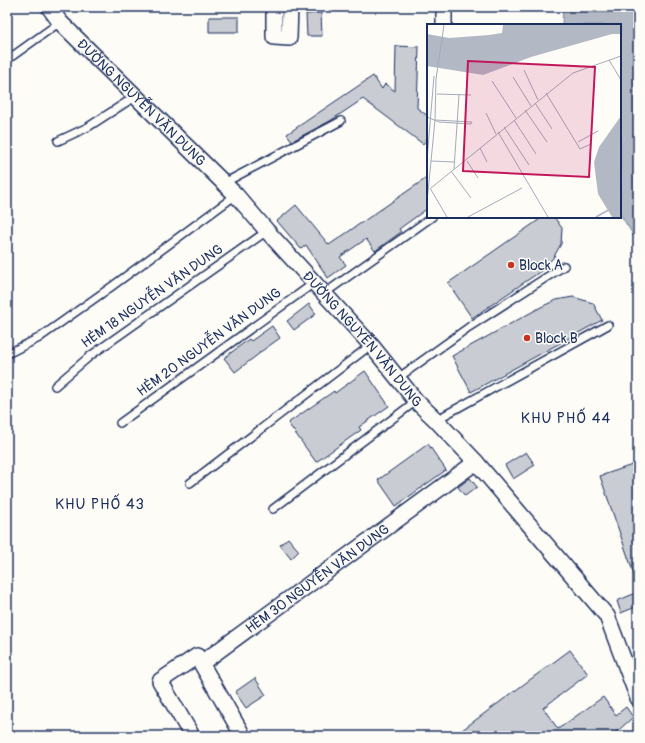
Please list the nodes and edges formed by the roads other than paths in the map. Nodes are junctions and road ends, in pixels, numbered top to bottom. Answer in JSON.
{"nodes":[{"id":1,"x":49,"y":7,"type":"edge"},
{"id":2,"x":274,"y":7,"type":"edge"},
{"id":3,"x":290,"y":7,"type":"edge"},
{"id":4,"x":444,"y":7,"type":"edge"},
{"id":5,"x":60,"y":22,"type":"junction"},
{"id":6,"x":444,"y":24,"type":"edge"},
{"id":7,"x":7,"y":60,"type":"edge"},
{"id":8,"x":136,"y":96,"type":"junction"},
{"id":9,"x":341,"y":121,"type":"dead end"},
{"id":10,"x":58,"y":141,"type":"dead end"},
{"id":11,"x":224,"y":183,"type":"junction"},
{"id":12,"x":236,"y":195,"type":"junction"},
{"id":13,"x":431,"y":218,"type":"edge"},
{"id":14,"x":267,"y":231,"type":"junction"},
{"id":15,"x":564,"y":266,"type":"dead end"},
{"id":16,"x":314,"y":283,"type":"junction"},
{"id":17,"x":325,"y":294,"type":"junction"},
{"id":18,"x":608,"y":325,"type":"dead end"},
{"id":19,"x":371,"y":345,"type":"junction"},
{"id":20,"x":7,"y":354,"type":"edge"},
{"id":21,"x":398,"y":378,"type":"junction"},
{"id":22,"x":55,"y":386,"type":"dead end"},
{"id":23,"x":416,"y":401,"type":"junction"},
{"id":24,"x":436,"y":420,"type":"junction"},
{"id":25,"x":120,"y":423,"type":"dead end"},
{"id":26,"x":476,"y":462,"type":"junction"},
{"id":27,"x":190,"y":483,"type":"dead end"},
{"id":28,"x":273,"y":509,"type":"dead end"},
{"id":29,"x":201,"y":663,"type":"junction"},
{"id":30,"x":638,"y":698,"type":"edge"},
{"id":31,"x":192,"y":736,"type":"edge"},
{"id":32,"x":243,"y":736,"type":"edge"}],
"edges":[{"from":1,"to":5,"type":"street","name":"ĐƯỜNG NGUYỄN VĂN DUNG"},
{"from":2,"to":3,"type":"street"},
{"from":4,"to":6,"type":"street"},
{"from":5,"to":7,"type":"lane"},
{"from":5,"to":8,"type":"street","name":"ĐƯỜNG NGUYỄN VĂN DUNG"},
{"from":8,"to":10,"type":"lane"},
{"from":8,"to":11,"type":"street","name":"ĐƯỜNG NGUYỄN VĂN DUNG"},
{"from":9,"to":11,"type":"lane"},
{"from":11,"to":12,"type":"street","name":"ĐƯỜNG NGUYỄN VĂN DUNG"},
{"from":12,"to":14,"type":"street","name":"ĐƯỜNG NGUYỄN VĂN DUNG"},
{"from":12,"to":20,"type":"lane"},
{"from":13,"to":17,"type":"lane"},
{"from":14,"to":16,"type":"street","name":"ĐƯỜNG NGUYỄN VĂN DUNG"},
{"from":14,"to":22,"type":"lane","name":"HẺM 18 NGUYỄN VĂN DUNG"},
{"from":15,"to":21,"type":"lane"},
{"from":16,"to":17,"type":"street","name":"ĐƯỜNG NGUYỄN VĂN DUNG"},
{"from":16,"to":25,"type":"lane","name":"HẺM 20 NGUYỄN VĂN DUNG"},
{"from":17,"to":19,"type":"street","name":"ĐƯỜNG NGUYỄN VĂN DUNG"},
{"from":18,"to":24,"type":"lane"},
{"from":19,"to":21,"type":"street","name":"ĐƯỜNG NGUYỄN VĂN DUNG"},
{"from":19,"to":27,"type":"lane"},
{"from":21,"to":23,"type":"street","name":"ĐƯỜNG NGUYỄN VĂN DUNG"},
{"from":23,"to":24,"type":"street","name":"ĐƯỜNG NGUYỄN VĂN DUNG"},
{"from":23,"to":28,"type":"lane"},
{"from":24,"to":26,"type":"street","name":"ĐƯỜNG NGUYỄN VĂN DUNG"},
{"from":26,"to":29,"type":"street","name":"HẺM 30 NGUYỄN VĂN DUNG"},
{"from":26,"to":30,"type":"street","name":"ĐƯỜNG NGUYỄN VĂN DUNG"},
{"from":29,"to":31,"type":"street"},
{"from":29,"to":32,"type":"street"}]}
